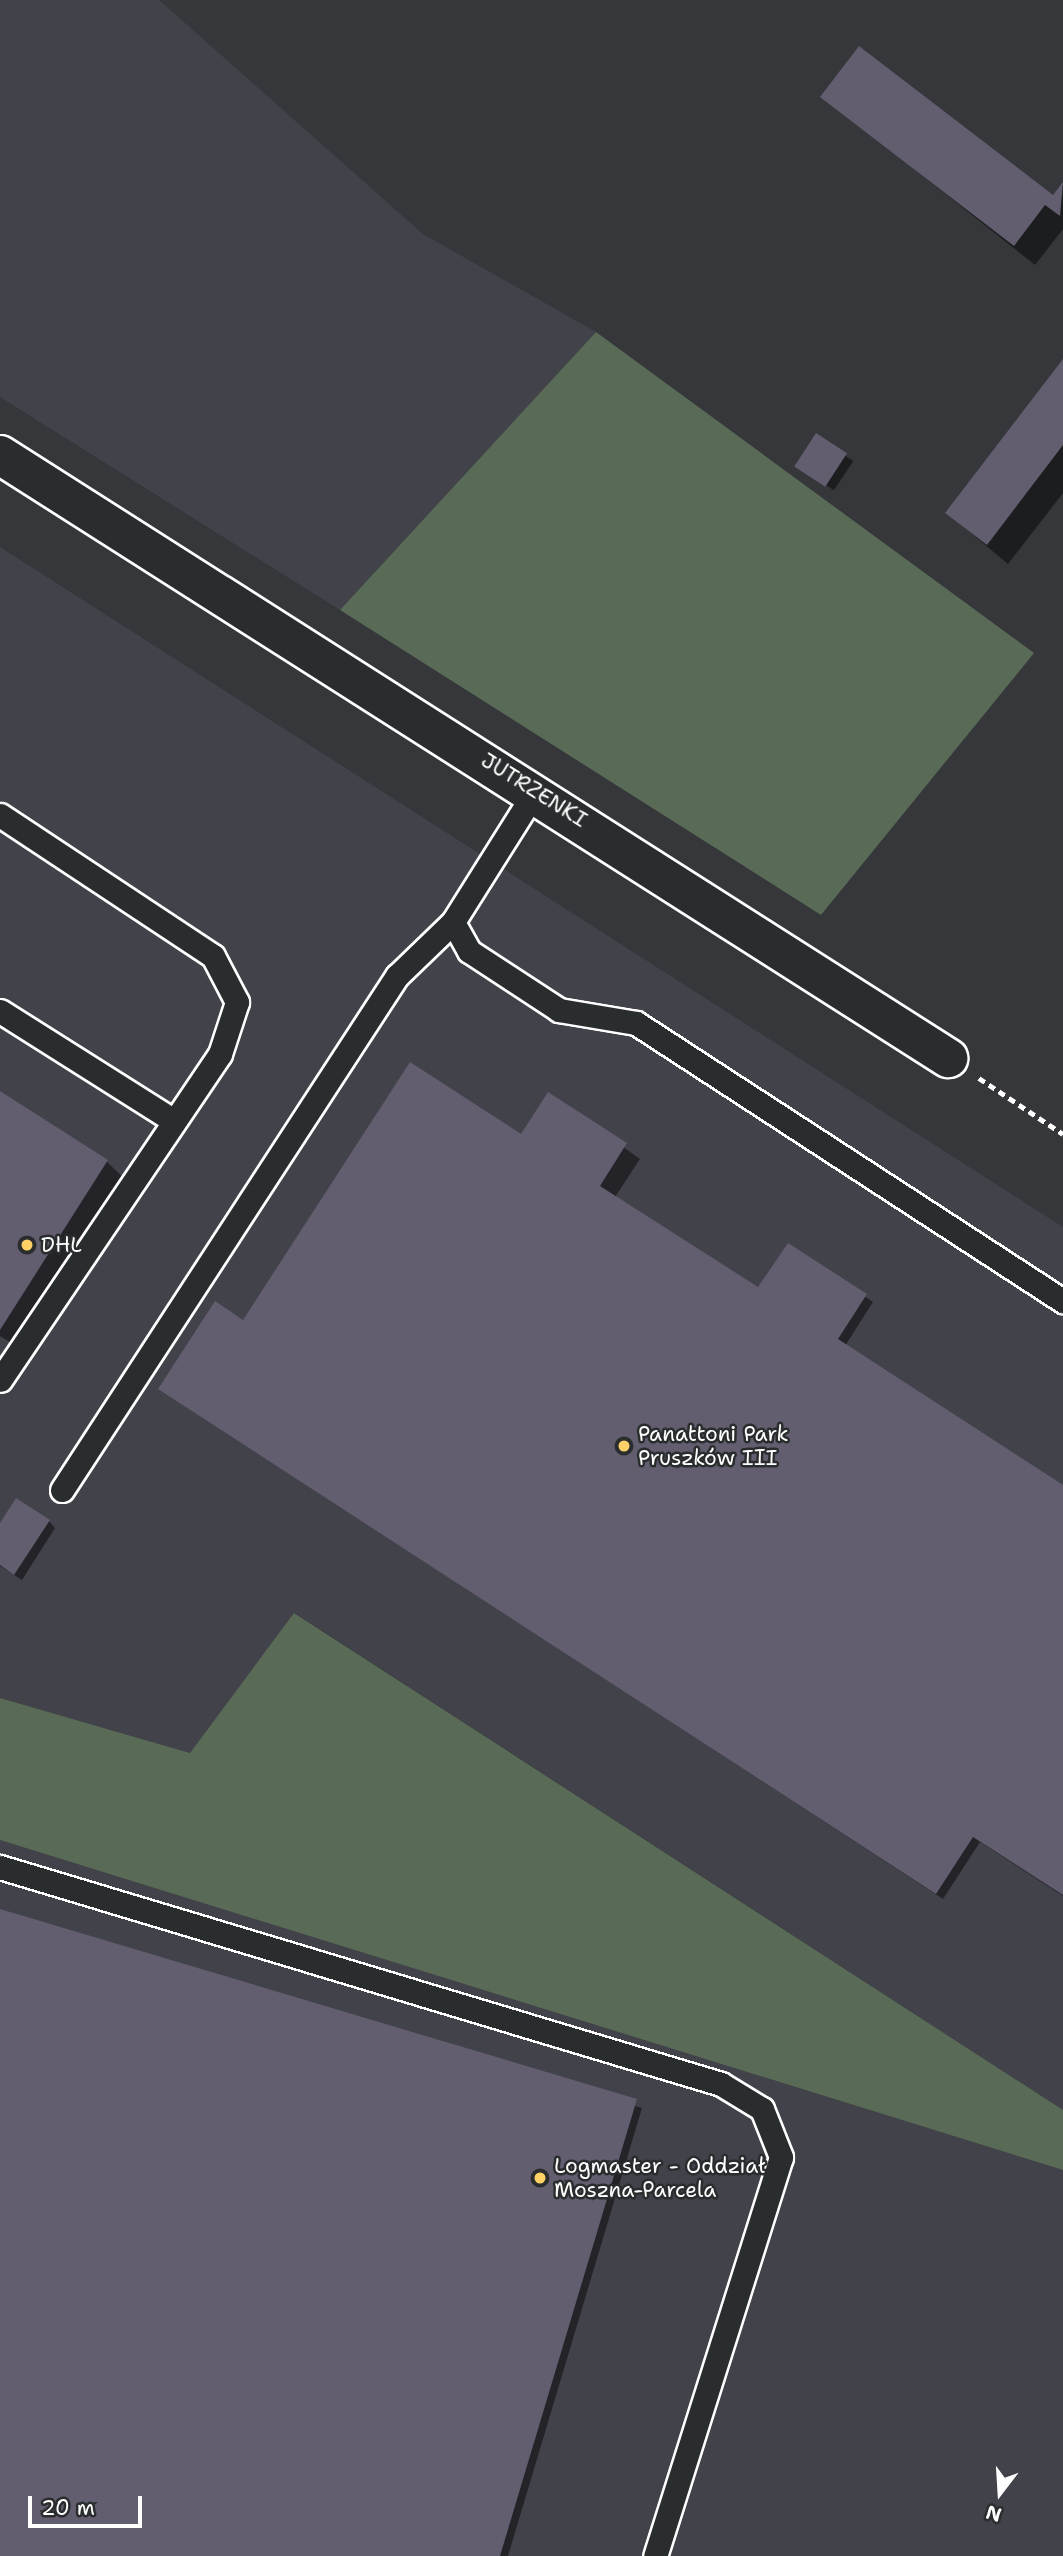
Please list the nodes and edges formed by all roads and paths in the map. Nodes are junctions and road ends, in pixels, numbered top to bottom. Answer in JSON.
{"nodes":[{"id":1,"x":0,"y":455,"type":"edge"},
{"id":2,"x":536,"y":790,"type":"junction"},
{"id":3,"x":0,"y":815,"type":"edge"},
{"id":4,"x":453,"y":922,"type":"junction"},
{"id":5,"x":0,"y":1012,"type":"edge"},
{"id":6,"x":948,"y":1058,"type":"joint"},
{"id":7,"x":174,"y":1121,"type":"junction"},
{"id":8,"x":1063,"y":1133,"type":"edge"},
{"id":9,"x":1063,"y":1301,"type":"edge"},
{"id":10,"x":0,"y":1380,"type":"edge"},
{"id":11,"x":62,"y":1490,"type":"dead end"},
{"id":12,"x":0,"y":1867,"type":"edge"},
{"id":13,"x":656,"y":2556,"type":"edge"}],
"edges":[{"from":1,"to":2,"type":"street","name":"JUTRZENKI"},
{"from":2,"to":4,"type":"lane"},
{"from":2,"to":6,"type":"street","name":"JUTRZENKI"},
{"from":3,"to":7,"type":"lane"},
{"from":4,"to":9,"type":"lane"},
{"from":4,"to":11,"type":"lane"},
{"from":5,"to":7,"type":"lane"},
{"from":6,"to":8,"type":"path"},
{"from":7,"to":10,"type":"lane"},
{"from":12,"to":13,"type":"lane"}]}
